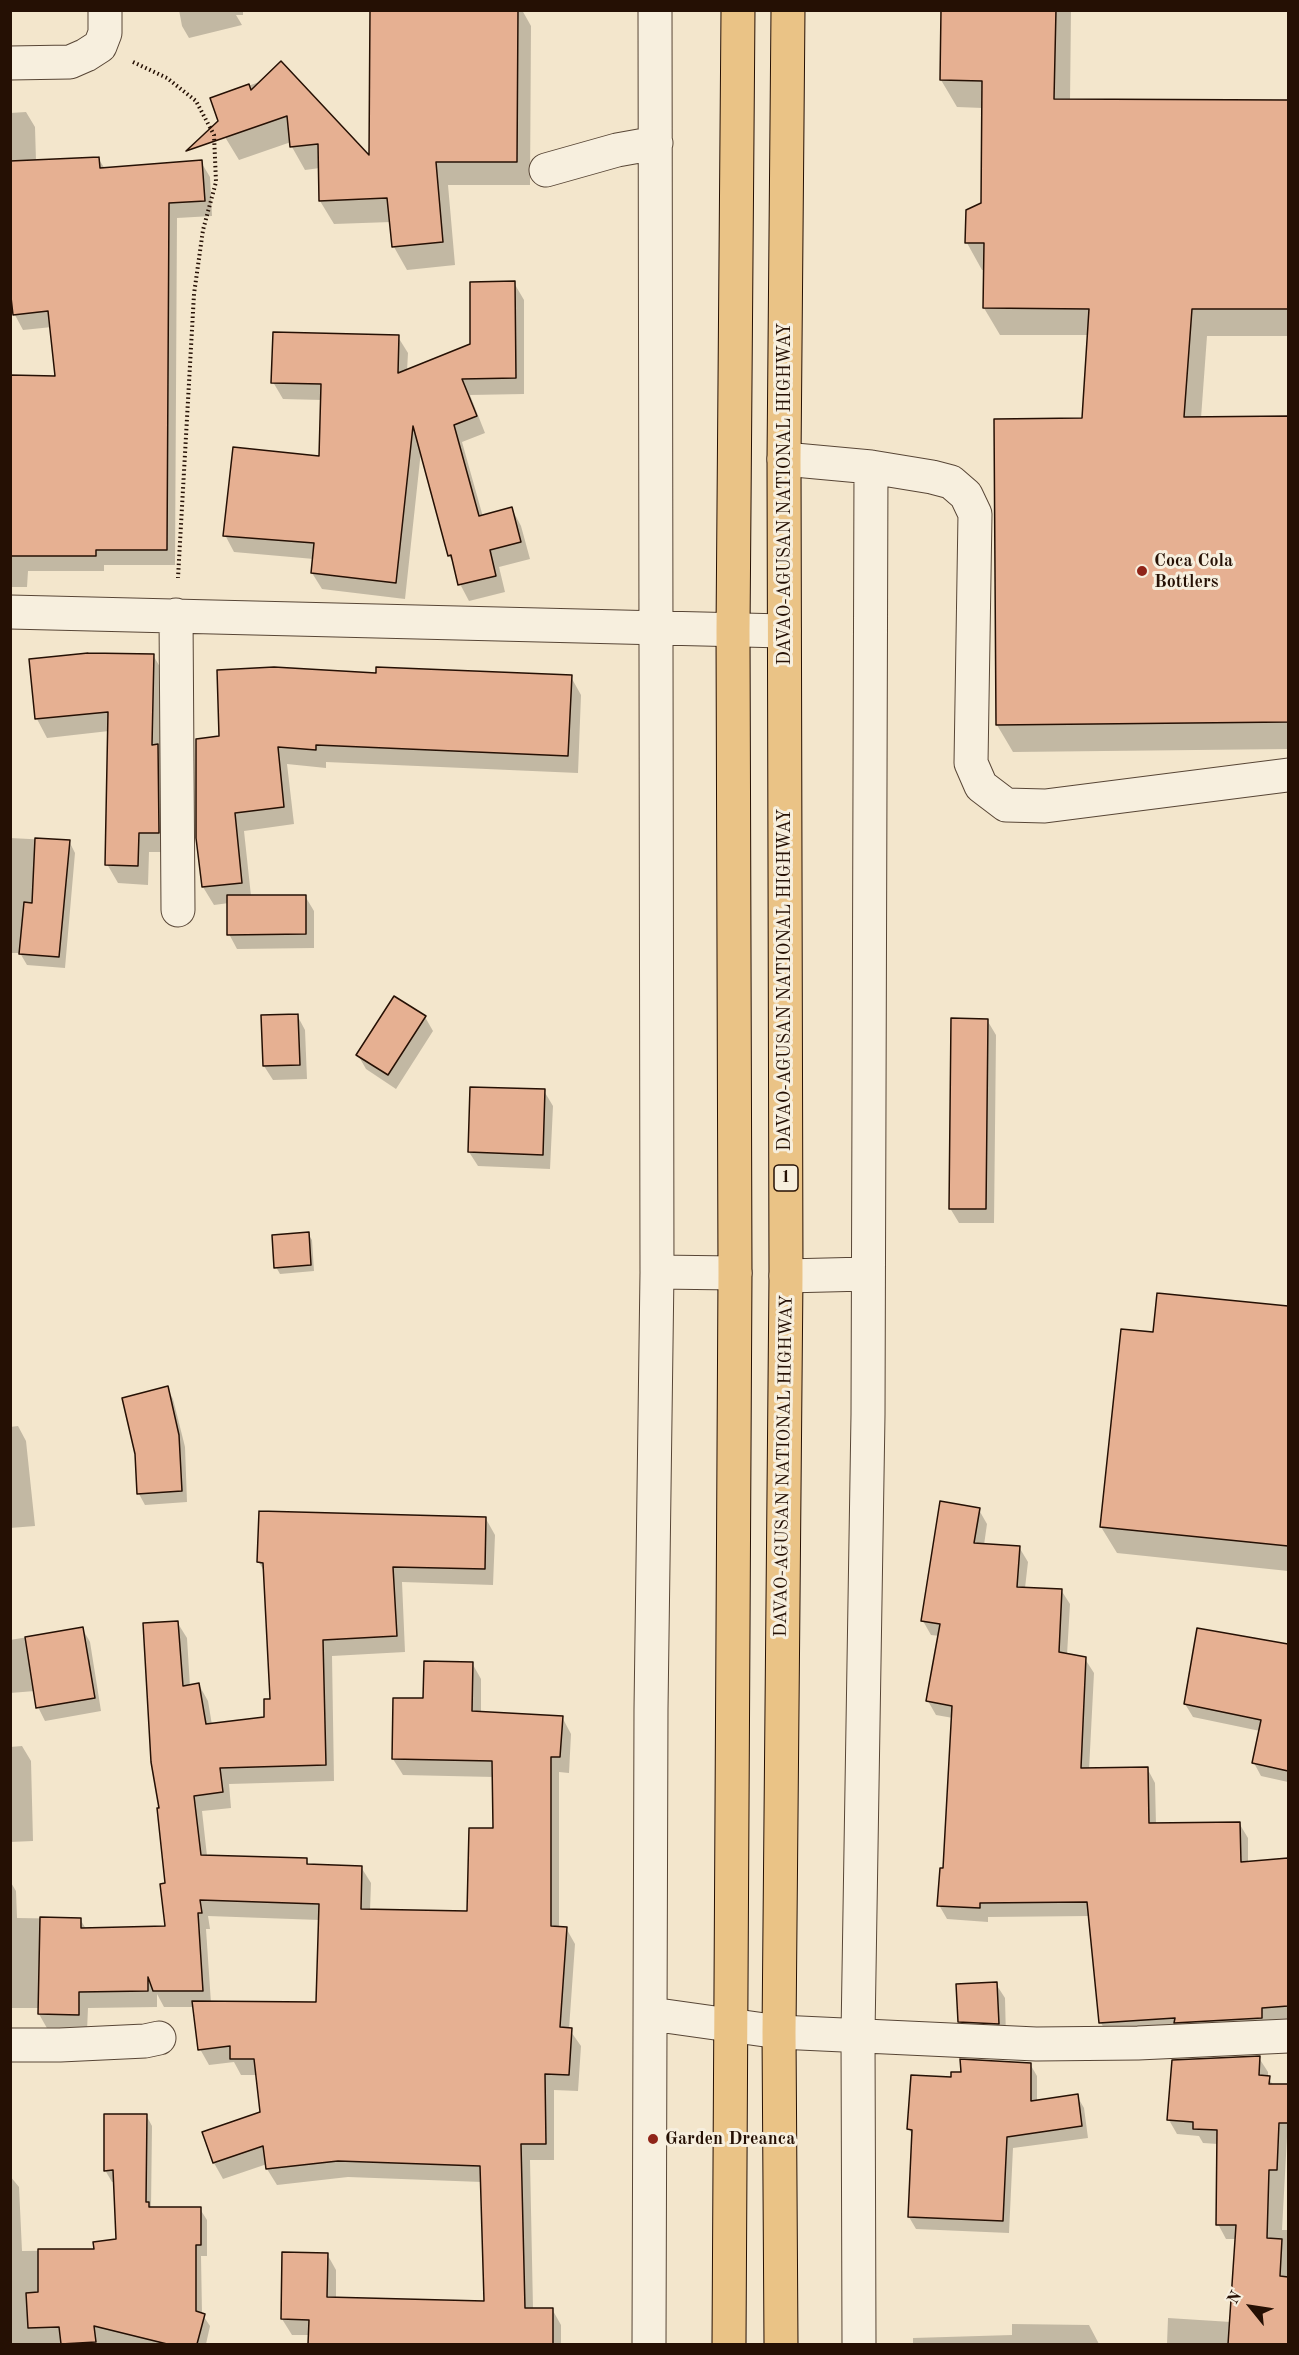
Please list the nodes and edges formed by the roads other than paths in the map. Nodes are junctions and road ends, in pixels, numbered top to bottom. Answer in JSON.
{"nodes":[{"id":1,"x":105,"y":10,"type":"edge"},
{"id":2,"x":655,"y":10,"type":"edge"},
{"id":3,"x":738,"y":10,"type":"edge"},
{"id":4,"x":788,"y":10,"type":"edge"},
{"id":5,"x":10,"y":63,"type":"edge"},
{"id":6,"x":656,"y":143,"type":"junction"},
{"id":7,"x":546,"y":170,"type":"dead end"},
{"id":8,"x":784,"y":459,"type":"junction"},
{"id":9,"x":871,"y":467,"type":"junction"},
{"id":10,"x":10,"y":612,"type":"edge"},
{"id":11,"x":176,"y":615,"type":"junction"},
{"id":12,"x":656,"y":628,"type":"junction"},
{"id":13,"x":733,"y":630,"type":"junction"},
{"id":14,"x":784,"y":631,"type":"junction"},
{"id":15,"x":1288,"y":775,"type":"edge"},
{"id":16,"x":178,"y":910,"type":"dead end"},
{"id":17,"x":657,"y":1272,"type":"junction"},
{"id":18,"x":735,"y":1273,"type":"junction"},
{"id":19,"x":867,"y":1274,"type":"junction"},
{"id":20,"x":786,"y":1276,"type":"junction"},
{"id":21,"x":651,"y":2014,"type":"junction"},
{"id":22,"x":729,"y":2025,"type":"junction"},
{"id":23,"x":778,"y":2032,"type":"junction"},
{"id":24,"x":858,"y":2034,"type":"junction"},
{"id":25,"x":1288,"y":2036,"type":"edge"},
{"id":26,"x":159,"y":2038,"type":"dead end"},
{"id":27,"x":10,"y":2044,"type":"edge"},
{"id":28,"x":649,"y":2344,"type":"edge"},
{"id":29,"x":729,"y":2344,"type":"edge"},
{"id":30,"x":781,"y":2344,"type":"edge"},
{"id":31,"x":859,"y":2344,"type":"edge"}],
"edges":[{"from":1,"to":5,"type":"street"},
{"from":2,"to":6,"type":"street"},
{"from":3,"to":13,"type":"highway"},
{"from":4,"to":8,"type":"highway","name":"DAVAO-AGUSAN NATIONAL HIGHWAY","number":"1"},
{"from":6,"to":7,"type":"street"},
{"from":6,"to":12,"type":"street"},
{"from":8,"to":9,"type":"street"},
{"from":8,"to":14,"type":"highway","name":"DAVAO-AGUSAN NATIONAL HIGHWAY","number":"1"},
{"from":9,"to":15,"type":"street"},
{"from":9,"to":19,"type":"street"},
{"from":10,"to":11,"type":"street"},
{"from":11,"to":12,"type":"street"},
{"from":11,"to":16,"type":"street"},
{"from":12,"to":13,"type":"street"},
{"from":12,"to":17,"type":"street"},
{"from":13,"to":14,"type":"street"},
{"from":13,"to":18,"type":"highway"},
{"from":14,"to":20,"type":"highway","name":"DAVAO-AGUSAN NATIONAL HIGHWAY","number":"1"},
{"from":17,"to":18,"type":"street"},
{"from":17,"to":21,"type":"street"},
{"from":18,"to":22,"type":"highway"},
{"from":19,"to":20,"type":"street"},
{"from":19,"to":24,"type":"street"},
{"from":20,"to":23,"type":"highway","name":"DAVAO-AGUSAN NATIONAL HIGHWAY","number":"1"},
{"from":21,"to":22,"type":"street"},
{"from":21,"to":28,"type":"street"},
{"from":22,"to":23,"type":"street"},
{"from":22,"to":29,"type":"highway"},
{"from":23,"to":24,"type":"street"},
{"from":23,"to":30,"type":"highway","name":"DAVAO-AGUSAN NATIONAL HIGHWAY","number":"1"},
{"from":24,"to":25,"type":"street"},
{"from":24,"to":31,"type":"street"},
{"from":26,"to":27,"type":"street"}]}
